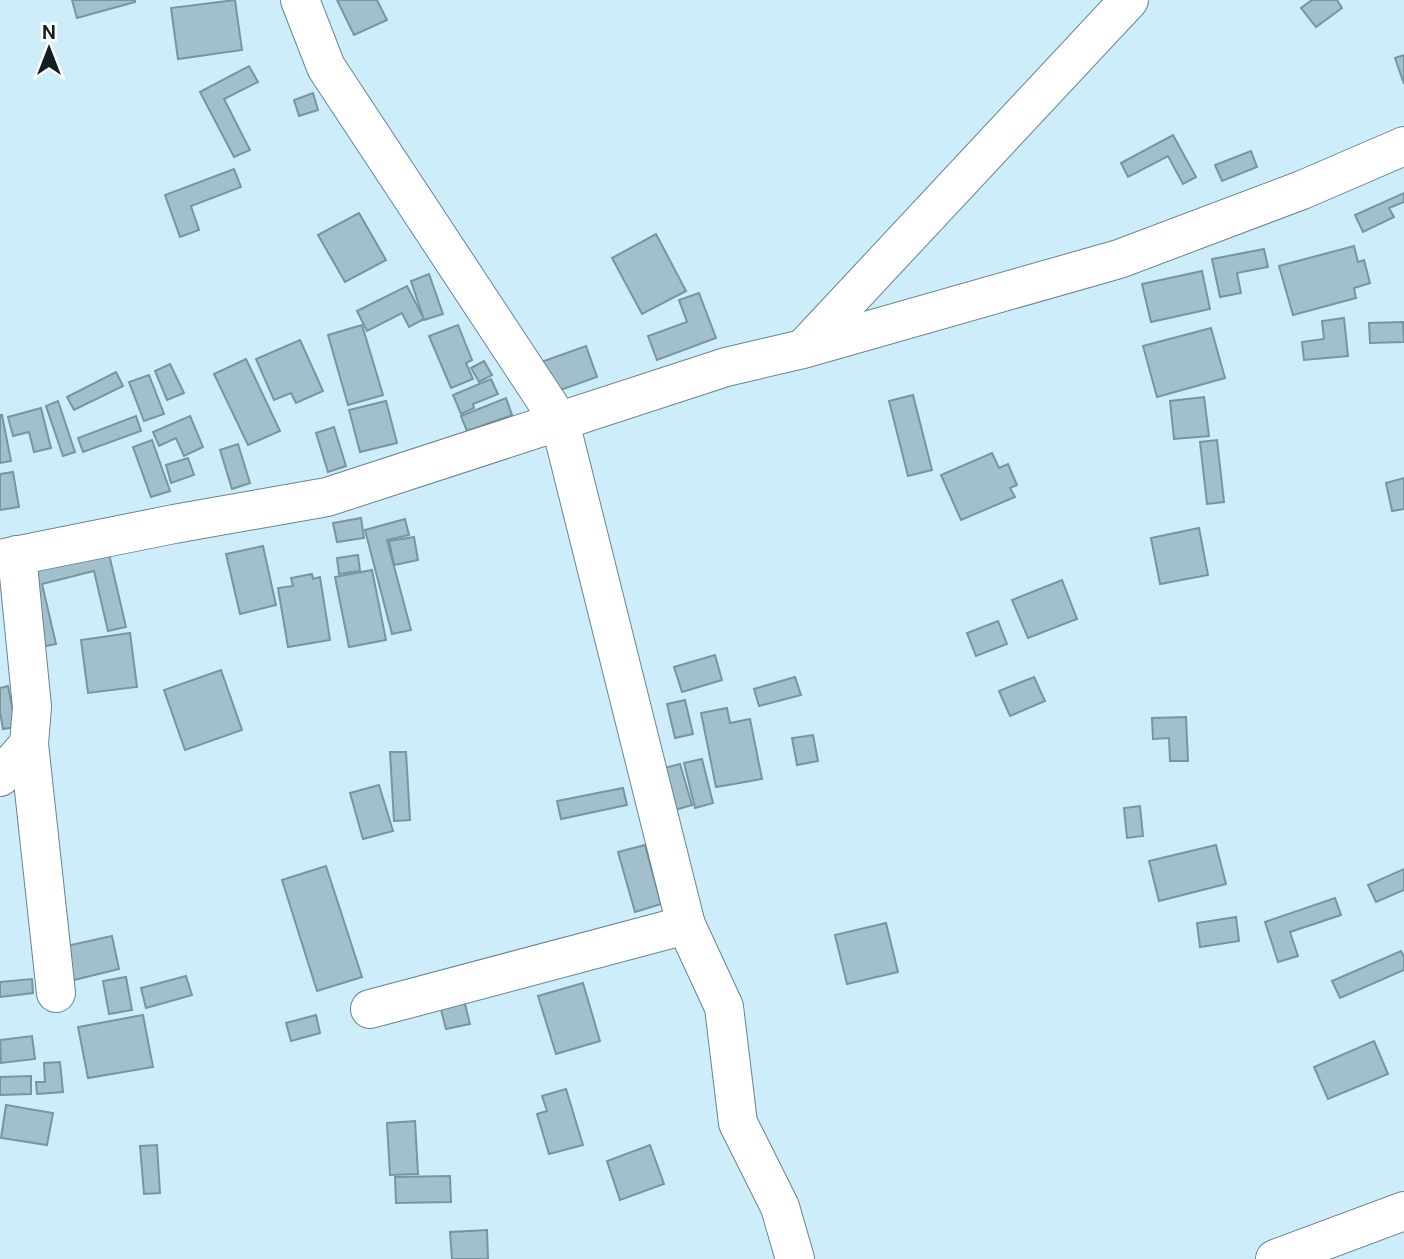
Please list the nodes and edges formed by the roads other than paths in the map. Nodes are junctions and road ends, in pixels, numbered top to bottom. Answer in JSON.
{"nodes":[{"id":1,"x":300,"y":0,"type":"edge"},
{"id":2,"x":1129,"y":0,"type":"edge"},
{"id":3,"x":1404,"y":146,"type":"edge"},
{"id":4,"x":803,"y":349,"type":"junction"},
{"id":5,"x":560,"y":422,"type":"junction"},
{"id":6,"x":8,"y":557,"type":"edge"},
{"id":7,"x":29,"y":744,"type":"junction"},
{"id":8,"x":0,"y":777,"type":"edge"},
{"id":9,"x":686,"y":925,"type":"junction"},
{"id":10,"x":56,"y":993,"type":"dead end"},
{"id":11,"x":370,"y":1009,"type":"dead end"},
{"id":12,"x":1404,"y":1211,"type":"edge"},
{"id":13,"x":795,"y":1259,"type":"edge"},
{"id":14,"x":1275,"y":1259,"type":"edge"}],
"edges":[{"from":1,"to":5,"type":"street"},
{"from":2,"to":4,"type":"street"},
{"from":3,"to":4,"type":"street"},
{"from":4,"to":5,"type":"street"},
{"from":5,"to":6,"type":"street"},
{"from":5,"to":9,"type":"street"},
{"from":6,"to":7,"type":"street"},
{"from":7,"to":8,"type":"street"},
{"from":7,"to":10,"type":"street"},
{"from":9,"to":11,"type":"street"},
{"from":9,"to":13,"type":"street"},
{"from":12,"to":14,"type":"street"}]}
